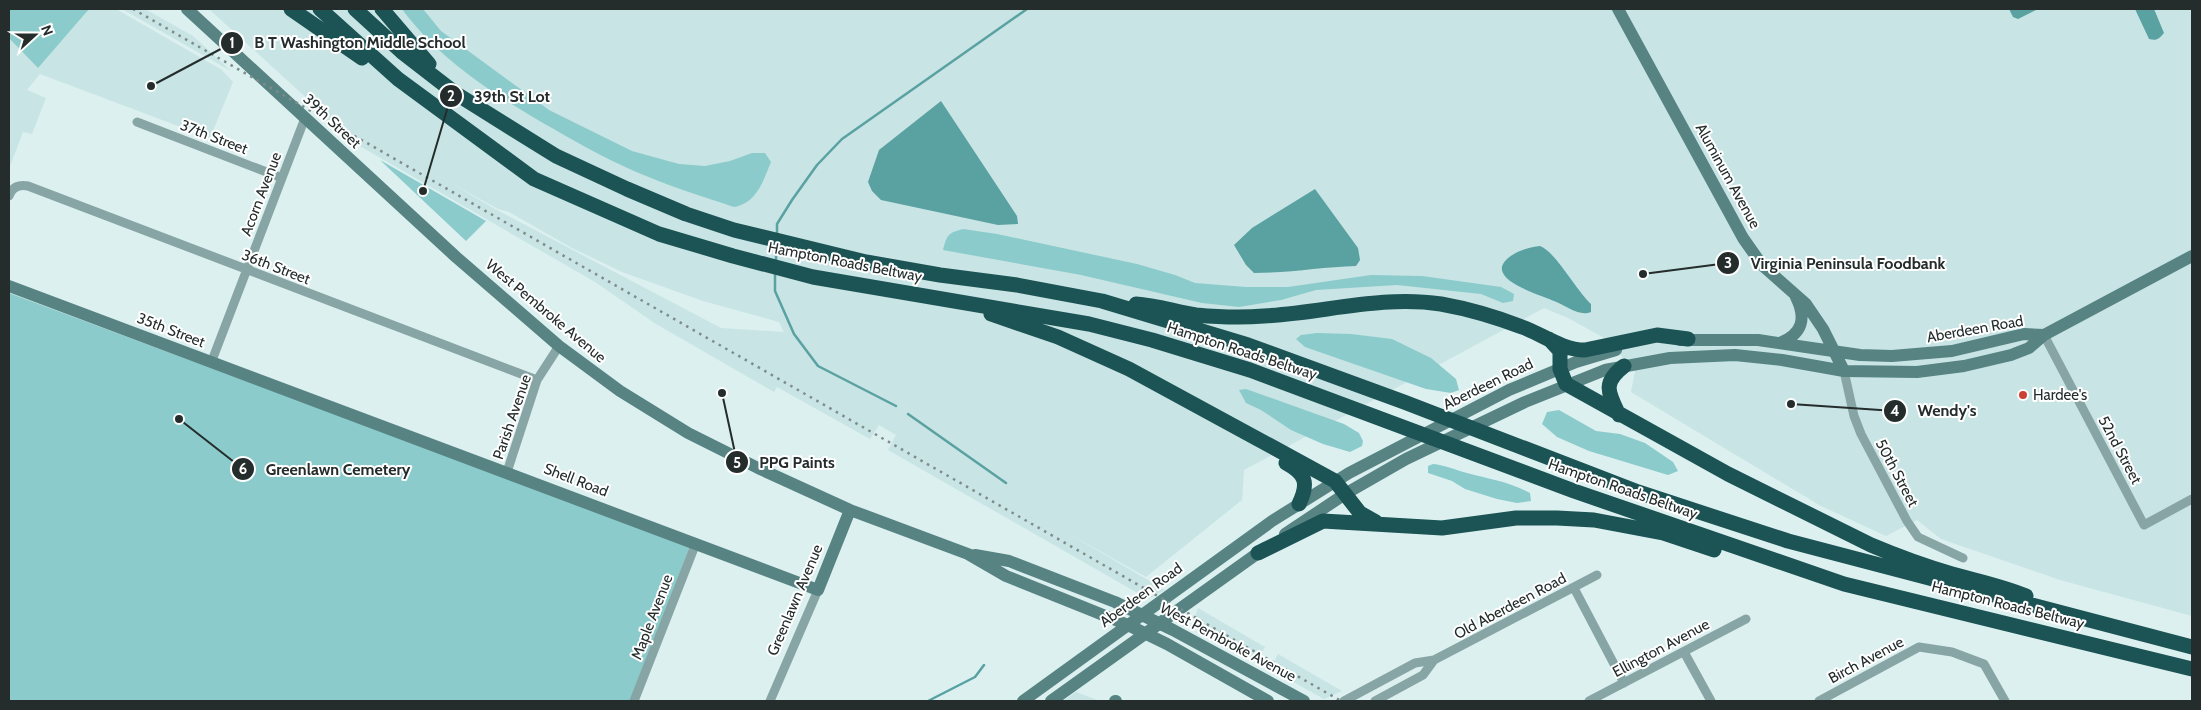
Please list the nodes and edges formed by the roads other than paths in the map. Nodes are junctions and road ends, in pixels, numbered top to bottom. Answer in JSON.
{"nodes":[{"id":1,"x":186,"y":9,"type":"edge"},
{"id":2,"x":291,"y":9,"type":"edge"},
{"id":3,"x":320,"y":9,"type":"edge"},
{"id":4,"x":355,"y":9,"type":"edge"},
{"id":5,"x":382,"y":9,"type":"edge"},
{"id":6,"x":1618,"y":9,"type":"edge"},
{"id":7,"x":455,"y":93,"type":"junction"},
{"id":8,"x":426,"y":101,"type":"junction"},
{"id":9,"x":304,"y":118,"type":"junction"},
{"id":10,"x":137,"y":122,"type":"dead end"},
{"id":11,"x":282,"y":178,"type":"junction"},
{"id":12,"x":9,"y":196,"type":"edge"},
{"id":13,"x":2192,"y":256,"type":"edge"},
{"id":14,"x":456,"y":257,"type":"joint"},
{"id":15,"x":246,"y":270,"type":"junction"},
{"id":16,"x":9,"y":286,"type":"edge"},
{"id":17,"x":1792,"y":291,"type":"junction"},
{"id":18,"x":955,"y":301,"type":"junction"},
{"id":19,"x":1102,"y":301,"type":"junction"},
{"id":20,"x":2044,"y":335,"type":"junction"},
{"id":21,"x":1549,"y":339,"type":"junction"},
{"id":22,"x":1688,"y":339,"type":"junction"},
{"id":23,"x":1780,"y":343,"type":"junction"},
{"id":24,"x":558,"y":346,"type":"junction"},
{"id":25,"x":1835,"y":352,"type":"junction"},
{"id":26,"x":211,"y":363,"type":"junction"},
{"id":27,"x":1624,"y":366,"type":"junction"},
{"id":28,"x":1560,"y":369,"type":"junction"},
{"id":29,"x":1844,"y":371,"type":"junction"},
{"id":30,"x":537,"y":380,"type":"junction"},
{"id":31,"x":1566,"y":384,"type":"junction"},
{"id":32,"x":321,"y":404,"type":"joint"},
{"id":33,"x":1211,"y":415,"type":"junction"},
{"id":34,"x":1620,"y":415,"type":"junction"},
{"id":35,"x":507,"y":472,"type":"junction"},
{"id":36,"x":1335,"y":481,"type":"junction"},
{"id":37,"x":1345,"y":494,"type":"junction"},
{"id":38,"x":2192,"y":499,"type":"edge"},
{"id":39,"x":1299,"y":504,"type":"junction"},
{"id":40,"x":850,"y":510,"type":"junction"},
{"id":41,"x":1381,"y":523,"type":"junction"},
{"id":42,"x":696,"y":543,"type":"junction"},
{"id":43,"x":1258,"y":553,"type":"junction"},
{"id":44,"x":968,"y":554,"type":"junction"},
{"id":45,"x":1963,"y":558,"type":"dead end"},
{"id":46,"x":1597,"y":575,"type":"dead end"},
{"id":47,"x":1844,"y":584,"type":"junction"},
{"id":48,"x":1574,"y":588,"type":"junction"},
{"id":49,"x":818,"y":590,"type":"junction"},
{"id":50,"x":1141,"y":615,"type":"junction"},
{"id":51,"x":1746,"y":619,"type":"dead end"},
{"id":52,"x":2086,"y":620,"type":"junction"},
{"id":53,"x":1158,"y":623,"type":"junction"},
{"id":54,"x":1128,"y":625,"type":"junction"},
{"id":55,"x":1145,"y":632,"type":"junction"},
{"id":56,"x":2192,"y":647,"type":"edge"},
{"id":57,"x":1684,"y":652,"type":"junction"},
{"id":58,"x":1434,"y":660,"type":"junction"},
{"id":59,"x":2192,"y":669,"type":"edge"},
{"id":60,"x":1624,"y":683,"type":"junction"},
{"id":61,"x":634,"y":701,"type":"edge"},
{"id":62,"x":770,"y":701,"type":"edge"},
{"id":63,"x":1023,"y":701,"type":"edge"},
{"id":64,"x":1051,"y":701,"type":"edge"},
{"id":65,"x":1268,"y":701,"type":"edge"},
{"id":66,"x":1304,"y":701,"type":"edge"},
{"id":67,"x":1344,"y":701,"type":"edge"},
{"id":68,"x":1375,"y":701,"type":"edge"},
{"id":69,"x":1589,"y":701,"type":"edge"},
{"id":70,"x":1711,"y":701,"type":"edge"},
{"id":71,"x":1819,"y":701,"type":"edge"},
{"id":72,"x":2005,"y":701,"type":"edge"}],
"edges":[{"from":1,"to":9,"type":"main road","name":"39th Street"},
{"from":2,"to":8,"type":"highway"},
{"from":3,"to":8,"type":"highway","name":"Hampton Roads Beltway"},
{"from":4,"to":7,"type":"highway","name":"Hampton Roads Beltway"},
{"from":5,"to":7,"type":"highway"},
{"from":6,"to":17,"type":"main road","name":"Aluminum Avenue"},
{"from":7,"to":19,"type":"highway","name":"Hampton Roads Beltway"},
{"from":8,"to":18,"type":"highway","name":"Hampton Roads Beltway"},
{"from":9,"to":11,"type":"street","name":"Acorn Avenue"},
{"from":9,"to":14,"type":"main road","name":"39th Street"},
{"from":10,"to":11,"type":"street","name":"37th Street"},
{"from":11,"to":15,"type":"street","name":"Acorn Avenue"},
{"from":12,"to":15,"type":"street","name":"36th Street"},
{"from":13,"to":20,"type":"main road","name":"Aberdeen Road"},
{"from":14,"to":24,"type":"main road","name":"West Pembroke Avenue"},
{"from":15,"to":26,"type":"street","name":"Acorn Avenue"},
{"from":15,"to":30,"type":"street","name":"36th Street"},
{"from":16,"to":26,"type":"main road","name":"35th Street"},
{"from":17,"to":23,"type":"main road"},
{"from":17,"to":25,"type":"main road","name":"Aluminum Avenue"},
{"from":18,"to":33,"type":"highway"},
{"from":18,"to":47,"type":"highway","name":"Hampton Roads Beltway"},
{"from":19,"to":21,"type":"highway"},
{"from":19,"to":52,"type":"highway","name":"Hampton Roads Beltway"},
{"from":20,"to":25,"type":"main road","name":"Aberdeen Road"},
{"from":20,"to":29,"type":"main road","name":"Aberdeen Road"},
{"from":20,"to":38,"type":"street","name":"52nd Street"},
{"from":21,"to":22,"type":"highway"},
{"from":21,"to":28,"type":"highway"},
{"from":22,"to":23,"type":"main road","name":"Aberdeen Road"},
{"from":22,"to":28,"type":"main road","name":"Aberdeen Road"},
{"from":23,"to":25,"type":"main road","name":"Aberdeen Road"},
{"from":24,"to":30,"type":"street","name":"Parish Avenue"},
{"from":24,"to":40,"type":"main road","name":"West Pembroke Avenue"},
{"from":25,"to":29,"type":"main road","name":"Aluminum Avenue"},
{"from":26,"to":32,"type":"main road","name":"35th Street"},
{"from":27,"to":29,"type":"main road","name":"Aberdeen Road"},
{"from":27,"to":31,"type":"main road","name":"Aberdeen Road"},
{"from":27,"to":34,"type":"highway"},
{"from":28,"to":31,"type":"highway"},
{"from":28,"to":36,"type":"main road","name":"Aberdeen Road"},
{"from":29,"to":45,"type":"street","name":"50th Street"},
{"from":30,"to":35,"type":"street","name":"Parish Avenue"},
{"from":31,"to":34,"type":"highway"},
{"from":31,"to":37,"type":"main road","name":"Aberdeen Road"},
{"from":32,"to":35,"type":"main road","name":"Shell Road"},
{"from":33,"to":36,"type":"highway"},
{"from":33,"to":39,"type":"highway"},
{"from":34,"to":52,"type":"highway"},
{"from":35,"to":42,"type":"main road","name":"Shell Road"},
{"from":36,"to":37,"type":"highway"},
{"from":36,"to":39,"type":"main road","name":"Aberdeen Road"},
{"from":37,"to":41,"type":"highway"},
{"from":37,"to":43,"type":"main road","name":"Aberdeen Road"},
{"from":39,"to":50,"type":"main road","name":"Aberdeen Road"},
{"from":40,"to":44,"type":"main road","name":"West Pembroke Avenue"},
{"from":40,"to":49,"type":"main road","name":"Greenlawn Avenue"},
{"from":41,"to":43,"type":"highway"},
{"from":41,"to":47,"type":"highway"},
{"from":42,"to":49,"type":"main road","name":"Shell Road"},
{"from":42,"to":61,"type":"street","name":"Maple Avenue"},
{"from":43,"to":53,"type":"main road","name":"Aberdeen Road"},
{"from":44,"to":50,"type":"main road","name":"West Pembroke Avenue"},
{"from":44,"to":54,"type":"main road","name":"West Pembroke Avenue"},
{"from":46,"to":48,"type":"street","name":"Old Aberdeen Road"},
{"from":47,"to":59,"type":"highway","name":"Hampton Roads Beltway"},
{"from":48,"to":58,"type":"street","name":"Old Aberdeen Road"},
{"from":48,"to":60,"type":"street"},
{"from":49,"to":62,"type":"street","name":"Greenlawn Avenue"},
{"from":50,"to":53,"type":"main road","name":"West Pembroke Avenue"},
{"from":50,"to":54,"type":"main road","name":"Aberdeen Road"},
{"from":51,"to":57,"type":"street","name":"Ellington Avenue"},
{"from":52,"to":56,"type":"highway","name":"Hampton Roads Beltway"},
{"from":53,"to":55,"type":"main road","name":"Aberdeen Road"},
{"from":53,"to":66,"type":"main road","name":"West Pembroke Avenue"},
{"from":54,"to":55,"type":"main road","name":"West Pembroke Avenue"},
{"from":54,"to":63,"type":"main road","name":"Aberdeen Road"},
{"from":55,"to":64,"type":"main road","name":"Aberdeen Road"},
{"from":55,"to":65,"type":"main road","name":"West Pembroke Avenue"},
{"from":57,"to":60,"type":"street","name":"Ellington Avenue"},
{"from":57,"to":70,"type":"street"},
{"from":58,"to":67,"type":"street","name":"Old Aberdeen Road"},
{"from":58,"to":68,"type":"street","name":"Old Aberdeen Road"},
{"from":60,"to":69,"type":"street","name":"Ellington Avenue"},
{"from":71,"to":72,"type":"street","name":"Birch Avenue"}]}
